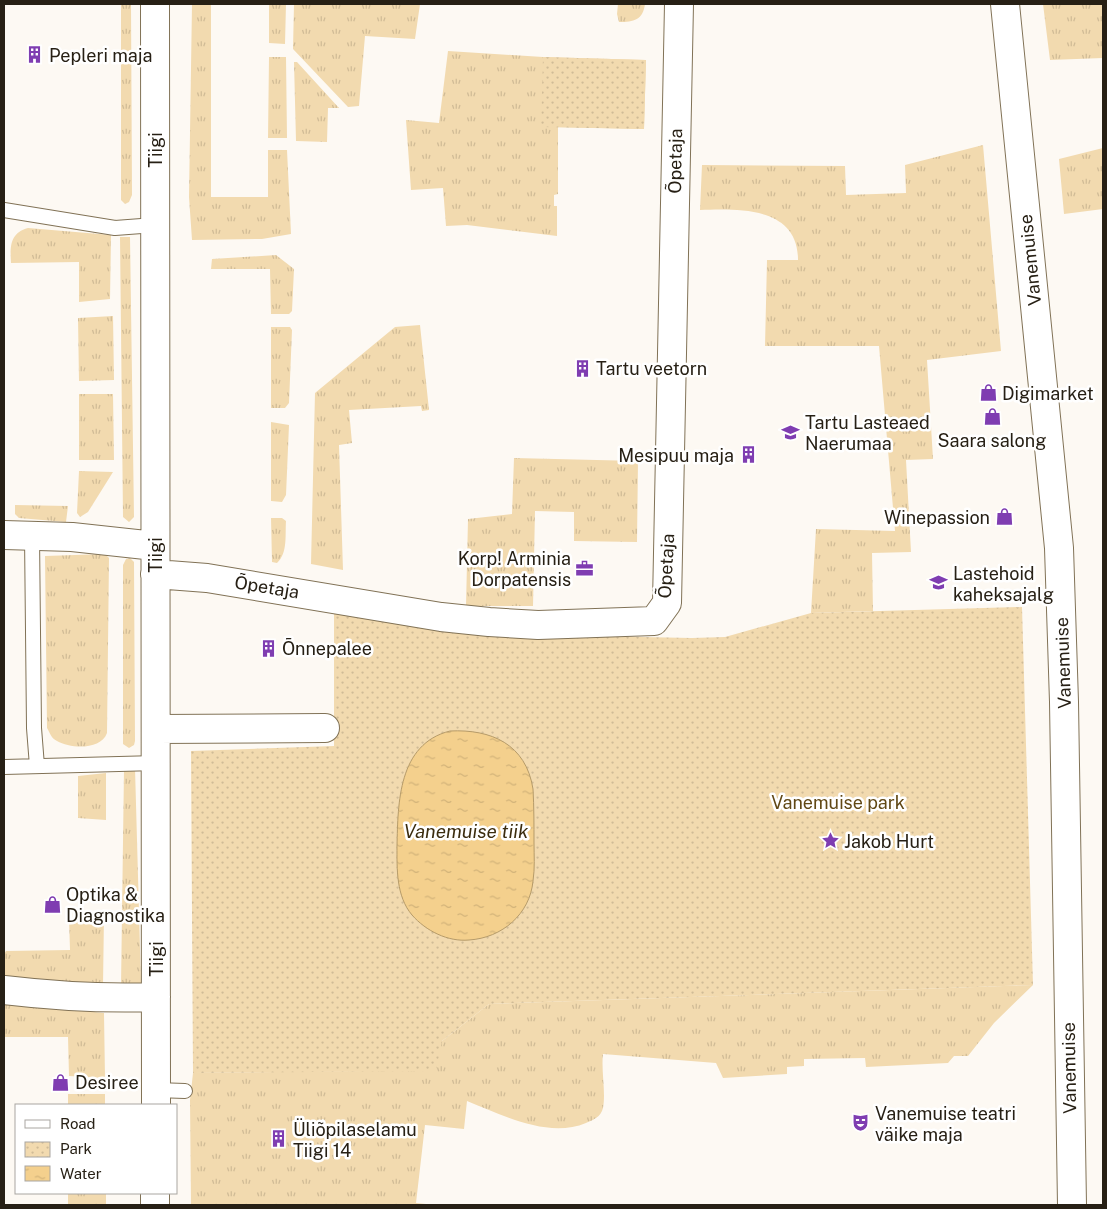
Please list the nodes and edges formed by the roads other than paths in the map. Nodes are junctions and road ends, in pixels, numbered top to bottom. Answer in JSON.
{"nodes":[{"id":1,"x":155,"y":4,"type":"edge"},
{"id":2,"x":679,"y":4,"type":"edge"},
{"id":3,"x":1005,"y":4,"type":"edge"},
{"id":4,"x":4,"y":210,"type":"edge"},
{"id":5,"x":155,"y":224,"type":"junction"},
{"id":6,"x":4,"y":535,"type":"edge"},
{"id":7,"x":32,"y":535,"type":"junction"},
{"id":8,"x":155,"y":546,"type":"junction"},
{"id":9,"x":155,"y":574,"type":"junction"},
{"id":10,"x":325,"y":728,"type":"dead end"},
{"id":11,"x":157,"y":729,"type":"junction"},
{"id":12,"x":158,"y":763,"type":"junction"},
{"id":13,"x":37,"y":766,"type":"junction"},
{"id":14,"x":4,"y":767,"type":"edge"},
{"id":15,"x":4,"y":990,"type":"edge"},
{"id":16,"x":156,"y":997,"type":"junction"},
{"id":17,"x":184,"y":1091,"type":"dead end"},
{"id":18,"x":156,"y":1098,"type":"edge"},
{"id":19,"x":1072,"y":1205,"type":"edge"}],
"edges":[{"from":1,"to":5,"type":"street","name":"Tiigi"},
{"from":2,"to":9,"type":"street","name":"Õpetaja"},
{"from":3,"to":19,"type":"street","name":"Vanemuise"},
{"from":4,"to":5,"type":"lane"},
{"from":5,"to":8,"type":"street","name":"Tiigi"},
{"from":6,"to":7,"type":"street"},
{"from":7,"to":8,"type":"street"},
{"from":7,"to":13,"type":"lane"},
{"from":8,"to":9,"type":"street","name":"Tiigi"},
{"from":9,"to":11,"type":"street","name":"Tiigi"},
{"from":10,"to":11,"type":"street"},
{"from":11,"to":12,"type":"street","name":"Tiigi"},
{"from":12,"to":13,"type":"lane"},
{"from":12,"to":16,"type":"street","name":"Tiigi"},
{"from":13,"to":14,"type":"lane"},
{"from":15,"to":16,"type":"street"},
{"from":16,"to":18,"type":"street","name":"Tiigi"},
{"from":17,"to":18,"type":"lane"}]}
